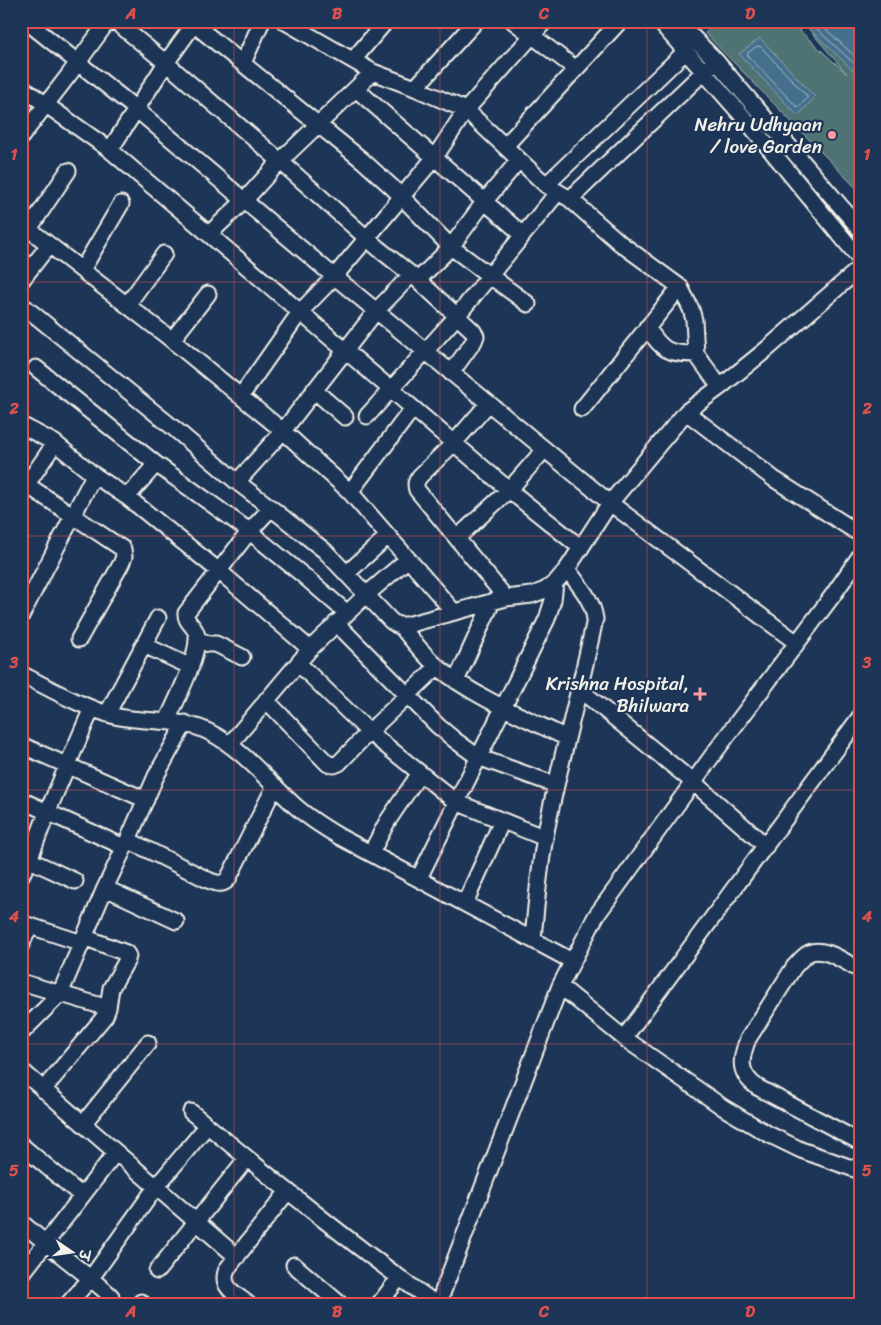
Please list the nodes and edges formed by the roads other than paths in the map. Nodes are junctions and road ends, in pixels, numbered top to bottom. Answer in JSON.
{"nodes":[{"id":1,"x":26,"y":21,"type":"edge"},
{"id":2,"x":108,"y":21,"type":"edge"},
{"id":3,"x":115,"y":21,"type":"edge"},
{"id":4,"x":262,"y":21,"type":"edge"},
{"id":5,"x":284,"y":21,"type":"edge"},
{"id":6,"x":386,"y":21,"type":"edge"},
{"id":7,"x":476,"y":21,"type":"edge"},
{"id":8,"x":514,"y":21,"type":"edge"},
{"id":9,"x":545,"y":21,"type":"edge"},
{"id":10,"x":620,"y":21,"type":"edge"},
{"id":11,"x":659,"y":21,"type":"edge"},
{"id":12,"x":677,"y":21,"type":"edge"},
{"id":13,"x":193,"y":22,"type":"edge"},
{"id":14,"x":305,"y":26,"type":"edge"},
{"id":15,"x":532,"y":35,"type":"junction"},
{"id":16,"x":686,"y":51,"type":"junction"},
{"id":17,"x":353,"y":60,"type":"junction"},
{"id":18,"x":716,"y":61,"type":"junction"},
{"id":19,"x":78,"y":63,"type":"junction"},
{"id":20,"x":166,"y":63,"type":"junction"},
{"id":21,"x":243,"y":63,"type":"junction"},
{"id":22,"x":576,"y":69,"type":"junction"},
{"id":23,"x":372,"y":72,"type":"junction"},
{"id":24,"x":704,"y":72,"type":"junction"},
{"id":25,"x":21,"y":87,"type":"edge"},
{"id":26,"x":356,"y":88,"type":"junction"},
{"id":27,"x":415,"y":88,"type":"junction"},
{"id":28,"x":46,"y":105,"type":"junction"},
{"id":29,"x":136,"y":109,"type":"junction"},
{"id":30,"x":466,"y":110,"type":"junction"},
{"id":31,"x":318,"y":124,"type":"junction"},
{"id":32,"x":21,"y":137,"type":"edge"},
{"id":33,"x":505,"y":146,"type":"junction"},
{"id":34,"x":110,"y":150,"type":"junction"},
{"id":35,"x":434,"y":157,"type":"junction"},
{"id":36,"x":520,"y":160,"type":"junction"},
{"id":37,"x":280,"y":161,"type":"junction"},
{"id":38,"x":68,"y":171,"type":"dead end"},
{"id":39,"x":558,"y":192,"type":"junction"},
{"id":40,"x":402,"y":197,"type":"junction"},
{"id":41,"x":244,"y":201,"type":"junction"},
{"id":42,"x":484,"y":202,"type":"junction"},
{"id":43,"x":121,"y":204,"type":"dead end"},
{"id":44,"x":25,"y":226,"type":"edge"},
{"id":45,"x":860,"y":229,"type":"edge"},
{"id":46,"x":208,"y":234,"type":"junction"},
{"id":47,"x":523,"y":235,"type":"junction"},
{"id":48,"x":367,"y":238,"type":"junction"},
{"id":49,"x":49,"y":245,"type":"junction"},
{"id":50,"x":451,"y":247,"type":"junction"},
{"id":51,"x":164,"y":254,"type":"dead end"},
{"id":52,"x":860,"y":259,"type":"edge"},
{"id":53,"x":860,"y":268,"type":"edge"},
{"id":54,"x":82,"y":270,"type":"junction"},
{"id":55,"x":490,"y":276,"type":"junction"},
{"id":56,"x":334,"y":277,"type":"junction"},
{"id":57,"x":414,"y":278,"type":"junction"},
{"id":58,"x":21,"y":281,"type":"edge"},
{"id":59,"x":680,"y":287,"type":"junction"},
{"id":60,"x":208,"y":294,"type":"dead end"},
{"id":61,"x":21,"y":304,"type":"edge"},
{"id":62,"x":528,"y":304,"type":"dead end"},
{"id":63,"x":127,"y":305,"type":"junction"},
{"id":64,"x":376,"y":311,"type":"junction"},
{"id":65,"x":300,"y":312,"type":"junction"},
{"id":66,"x":457,"y":316,"type":"junction"},
{"id":67,"x":647,"y":327,"type":"junction"},
{"id":68,"x":172,"y":340,"type":"junction"},
{"id":69,"x":346,"y":351,"type":"junction"},
{"id":70,"x":425,"y":352,"type":"junction"},
{"id":71,"x":696,"y":354,"type":"junction"},
{"id":72,"x":36,"y":368,"type":"dead end"},
{"id":73,"x":451,"y":373,"type":"junction"},
{"id":74,"x":720,"y":387,"type":"junction"},
{"id":75,"x":391,"y":389,"type":"junction"},
{"id":76,"x":314,"y":390,"type":"junction"},
{"id":77,"x":241,"y":396,"type":"junction"},
{"id":78,"x":488,"y":404,"type":"junction"},
{"id":79,"x":413,"y":408,"type":"junction"},
{"id":80,"x":582,"y":409,"type":"dead end"},
{"id":81,"x":686,"y":412,"type":"junction"},
{"id":82,"x":367,"y":416,"type":"dead end"},
{"id":83,"x":345,"y":417,"type":"dead end"},
{"id":84,"x":21,"y":425,"type":"edge"},
{"id":85,"x":283,"y":431,"type":"junction"},
{"id":86,"x":55,"y":443,"type":"junction"},
{"id":87,"x":454,"y":443,"type":"junction"},
{"id":88,"x":544,"y":450,"type":"junction"},
{"id":89,"x":156,"y":464,"type":"junction"},
{"id":90,"x":94,"y":475,"type":"junction"},
{"id":91,"x":237,"y":482,"type":"junction"},
{"id":92,"x":23,"y":487,"type":"edge"},
{"id":93,"x":509,"y":490,"type":"junction"},
{"id":94,"x":350,"y":492,"type":"junction"},
{"id":95,"x":127,"y":497,"type":"junction"},
{"id":96,"x":610,"y":503,"type":"junction"},
{"id":97,"x":271,"y":508,"type":"junction"},
{"id":98,"x":72,"y":516,"type":"junction"},
{"id":99,"x":249,"y":532,"type":"junction"},
{"id":100,"x":860,"y":534,"type":"edge"},
{"id":101,"x":388,"y":536,"type":"junction"},
{"id":102,"x":457,"y":538,"type":"junction"},
{"id":103,"x":581,"y":548,"type":"junction"},
{"id":104,"x":860,"y":556,"type":"edge"},
{"id":105,"x":408,"y":559,"type":"junction"},
{"id":106,"x":567,"y":569,"type":"junction"},
{"id":107,"x":219,"y":571,"type":"junction"},
{"id":108,"x":346,"y":574,"type":"junction"},
{"id":109,"x":555,"y":583,"type":"junction"},
{"id":110,"x":366,"y":595,"type":"junction"},
{"id":111,"x":499,"y":600,"type":"junction"},
{"id":112,"x":454,"y":612,"type":"junction"},
{"id":113,"x":21,"y":616,"type":"edge"},
{"id":114,"x":158,"y":618,"type":"dead end"},
{"id":115,"x":342,"y":618,"type":"junction"},
{"id":116,"x":400,"y":625,"type":"junction"},
{"id":117,"x":79,"y":639,"type":"dead end"},
{"id":118,"x":197,"y":639,"type":"junction"},
{"id":119,"x":797,"y":643,"type":"junction"},
{"id":120,"x":144,"y":644,"type":"junction"},
{"id":121,"x":310,"y":649,"type":"junction"},
{"id":122,"x":242,"y":657,"type":"dead end"},
{"id":123,"x":298,"y":662,"type":"junction"},
{"id":124,"x":191,"y":666,"type":"junction"},
{"id":125,"x":437,"y":667,"type":"junction"},
{"id":126,"x":21,"y":674,"type":"edge"},
{"id":127,"x":456,"y":681,"type":"junction"},
{"id":128,"x":579,"y":689,"type":"junction"},
{"id":129,"x":407,"y":694,"type":"junction"},
{"id":130,"x":266,"y":700,"type":"junction"},
{"id":131,"x":503,"y":707,"type":"junction"},
{"id":132,"x":92,"y":708,"type":"junction"},
{"id":133,"x":107,"y":714,"type":"junction"},
{"id":134,"x":860,"y":717,"type":"edge"},
{"id":135,"x":167,"y":721,"type":"junction"},
{"id":136,"x":185,"y":723,"type":"junction"},
{"id":137,"x":368,"y":732,"type":"junction"},
{"id":138,"x":567,"y":738,"type":"junction"},
{"id":139,"x":230,"y":744,"type":"junction"},
{"id":140,"x":21,"y":745,"type":"edge"},
{"id":141,"x":478,"y":757,"type":"junction"},
{"id":142,"x":67,"y":764,"type":"junction"},
{"id":143,"x":420,"y":773,"type":"junction"},
{"id":144,"x":693,"y":782,"type":"junction"},
{"id":145,"x":556,"y":785,"type":"junction"},
{"id":146,"x":275,"y":786,"type":"junction"},
{"id":147,"x":21,"y":800,"type":"edge"},
{"id":148,"x":146,"y":800,"type":"junction"},
{"id":149,"x":456,"y":802,"type":"junction"},
{"id":150,"x":47,"y":813,"type":"junction"},
{"id":151,"x":502,"y":821,"type":"junction"},
{"id":152,"x":545,"y":838,"type":"junction"},
{"id":153,"x":126,"y":844,"type":"junction"},
{"id":154,"x":766,"y":846,"type":"junction"},
{"id":155,"x":371,"y":853,"type":"junction"},
{"id":156,"x":25,"y":858,"type":"edge"},
{"id":157,"x":21,"y":876,"type":"edge"},
{"id":158,"x":419,"y":878,"type":"junction"},
{"id":159,"x":75,"y":880,"type":"dead end"},
{"id":160,"x":105,"y":888,"type":"junction"},
{"id":161,"x":464,"y":903,"type":"junction"},
{"id":162,"x":176,"y":921,"type":"dead end"},
{"id":163,"x":26,"y":925,"type":"edge"},
{"id":164,"x":532,"y":939,"type":"junction"},
{"id":165,"x":83,"y":940,"type":"junction"},
{"id":166,"x":21,"y":945,"type":"edge"},
{"id":167,"x":572,"y":961,"type":"junction"},
{"id":168,"x":860,"y":970,"type":"edge"},
{"id":169,"x":21,"y":982,"type":"edge"},
{"id":170,"x":560,"y":986,"type":"junction"},
{"id":171,"x":60,"y":994,"type":"junction"},
{"id":172,"x":108,"y":1008,"type":"junction"},
{"id":173,"x":21,"y":1033,"type":"edge"},
{"id":174,"x":624,"y":1038,"type":"junction"},
{"id":175,"x":148,"y":1043,"type":"dead end"},
{"id":176,"x":21,"y":1070,"type":"edge"},
{"id":177,"x":43,"y":1090,"type":"junction"},
{"id":178,"x":191,"y":1112,"type":"dead end"},
{"id":179,"x":83,"y":1124,"type":"junction"},
{"id":180,"x":207,"y":1126,"type":"junction"},
{"id":181,"x":860,"y":1142,"type":"edge"},
{"id":182,"x":21,"y":1145,"type":"edge"},
{"id":183,"x":116,"y":1152,"type":"junction"},
{"id":184,"x":247,"y":1158,"type":"junction"},
{"id":185,"x":860,"y":1171,"type":"edge"},
{"id":186,"x":156,"y":1187,"type":"junction"},
{"id":187,"x":288,"y":1191,"type":"junction"},
{"id":188,"x":82,"y":1196,"type":"junction"},
{"id":189,"x":21,"y":1222,"type":"edge"},
{"id":190,"x":196,"y":1222,"type":"junction"},
{"id":191,"x":45,"y":1244,"type":"junction"},
{"id":192,"x":237,"y":1257,"type":"junction"},
{"id":193,"x":294,"y":1266,"type":"dead end"},
{"id":194,"x":158,"y":1271,"type":"dead end"},
{"id":195,"x":21,"y":1275,"type":"edge"},
{"id":196,"x":90,"y":1278,"type":"junction"},
{"id":197,"x":399,"y":1278,"type":"junction"},
{"id":198,"x":111,"y":1296,"type":"dead end"},
{"id":199,"x":68,"y":1304,"type":"edge"},
{"id":200,"x":248,"y":1304,"type":"edge"},
{"id":201,"x":340,"y":1304,"type":"edge"},
{"id":202,"x":379,"y":1304,"type":"edge"},
{"id":203,"x":438,"y":1304,"type":"edge"}],
"edges":[{"from":1,"to":19,"type":"street"},
{"from":2,"to":19,"type":"street"},
{"from":3,"to":20,"type":"street"},
{"from":4,"to":21,"type":"street"},
{"from":5,"to":14,"type":"street"},
{"from":6,"to":17,"type":"street"},
{"from":7,"to":27,"type":"street"},
{"from":8,"to":15,"type":"street"},
{"from":9,"to":15,"type":"street"},
{"from":10,"to":22,"type":"street"},
{"from":11,"to":16,"type":"street"},
{"from":12,"to":18,"type":"street"},
{"from":13,"to":20,"type":"street"},
{"from":13,"to":21,"type":"street"},
{"from":14,"to":17,"type":"street"},
{"from":15,"to":22,"type":"street"},
{"from":15,"to":30,"type":"street"},
{"from":16,"to":24,"type":"street"},
{"from":16,"to":39,"type":"street"},
{"from":17,"to":23,"type":"street"},
{"from":18,"to":24,"type":"street"},
{"from":18,"to":45,"type":"street"},
{"from":19,"to":28,"type":"street"},
{"from":19,"to":29,"type":"street"},
{"from":20,"to":29,"type":"street"},
{"from":20,"to":37,"type":"street"},
{"from":21,"to":31,"type":"street"},
{"from":22,"to":33,"type":"street"},
{"from":23,"to":26,"type":"street"},
{"from":23,"to":27,"type":"street"},
{"from":24,"to":39,"type":"street"},
{"from":24,"to":52,"type":"street"},
{"from":25,"to":28,"type":"street"},
{"from":26,"to":31,"type":"street"},
{"from":26,"to":35,"type":"street"},
{"from":27,"to":30,"type":"street"},
{"from":28,"to":32,"type":"street"},
{"from":28,"to":34,"type":"street"},
{"from":29,"to":34,"type":"street"},
{"from":29,"to":41,"type":"street"},
{"from":30,"to":33,"type":"street"},
{"from":30,"to":35,"type":"street"},
{"from":31,"to":37,"type":"street"},
{"from":31,"to":40,"type":"street"},
{"from":33,"to":36,"type":"street"},
{"from":34,"to":46,"type":"street"},
{"from":35,"to":40,"type":"street"},
{"from":35,"to":42,"type":"street"},
{"from":36,"to":39,"type":"street"},
{"from":36,"to":42,"type":"street"},
{"from":37,"to":41,"type":"street"},
{"from":37,"to":48,"type":"street"},
{"from":38,"to":44,"type":"street"},
{"from":39,"to":47,"type":"street"},
{"from":39,"to":59,"type":"street"},
{"from":40,"to":48,"type":"street"},
{"from":40,"to":50,"type":"street"},
{"from":41,"to":46,"type":"street"},
{"from":41,"to":56,"type":"street"},
{"from":42,"to":47,"type":"street"},
{"from":42,"to":50,"type":"street"},
{"from":43,"to":54,"type":"street"},
{"from":44,"to":49,"type":"street"},
{"from":46,"to":65,"type":"street"},
{"from":47,"to":55,"type":"street"},
{"from":48,"to":56,"type":"street"},
{"from":48,"to":57,"type":"street"},
{"from":49,"to":54,"type":"street"},
{"from":49,"to":58,"type":"street"},
{"from":50,"to":55,"type":"street"},
{"from":50,"to":57,"type":"street"},
{"from":51,"to":63,"type":"street"},
{"from":53,"to":74,"type":"street"},
{"from":54,"to":63,"type":"street"},
{"from":55,"to":62,"type":"street"},
{"from":55,"to":66,"type":"street"},
{"from":56,"to":64,"type":"street"},
{"from":56,"to":65,"type":"street"},
{"from":57,"to":64,"type":"street"},
{"from":57,"to":66,"type":"street"},
{"from":59,"to":67,"type":"street"},
{"from":59,"to":71,"type":"street"},
{"from":60,"to":68,"type":"street"},
{"from":61,"to":91,"type":"street"},
{"from":63,"to":68,"type":"street"},
{"from":64,"to":69,"type":"street"},
{"from":64,"to":70,"type":"street"},
{"from":65,"to":69,"type":"street"},
{"from":65,"to":77,"type":"street"},
{"from":66,"to":70,"type":"street"},
{"from":66,"to":73,"type":"street"},
{"from":67,"to":71,"type":"street"},
{"from":67,"to":80,"type":"street"},
{"from":68,"to":77,"type":"street"},
{"from":69,"to":75,"type":"street"},
{"from":69,"to":76,"type":"street"},
{"from":70,"to":73,"type":"street"},
{"from":70,"to":75,"type":"street"},
{"from":71,"to":74,"type":"street"},
{"from":72,"to":89,"type":"street"},
{"from":73,"to":78,"type":"street"},
{"from":74,"to":81,"type":"street"},
{"from":75,"to":79,"type":"street"},
{"from":75,"to":82,"type":"street"},
{"from":76,"to":83,"type":"street"},
{"from":76,"to":85,"type":"street"},
{"from":77,"to":85,"type":"street"},
{"from":78,"to":87,"type":"street"},
{"from":78,"to":88,"type":"street"},
{"from":79,"to":87,"type":"street"},
{"from":79,"to":94,"type":"street"},
{"from":81,"to":96,"type":"street"},
{"from":81,"to":100,"type":"street"},
{"from":84,"to":86,"type":"street"},
{"from":85,"to":91,"type":"street"},
{"from":85,"to":94,"type":"street"},
{"from":86,"to":90,"type":"street"},
{"from":86,"to":92,"type":"street"},
{"from":87,"to":93,"type":"street"},
{"from":87,"to":102,"type":"street"},
{"from":88,"to":93,"type":"street"},
{"from":88,"to":96,"type":"street"},
{"from":89,"to":95,"type":"street"},
{"from":89,"to":99,"type":"street"},
{"from":90,"to":95,"type":"street"},
{"from":90,"to":98,"type":"street"},
{"from":91,"to":97,"type":"street"},
{"from":92,"to":98,"type":"street"},
{"from":93,"to":102,"type":"street"},
{"from":93,"to":103,"type":"street"},
{"from":94,"to":101,"type":"street"},
{"from":95,"to":107,"type":"street"},
{"from":96,"to":103,"type":"street"},
{"from":96,"to":119,"type":"street"},
{"from":97,"to":99,"type":"street"},
{"from":97,"to":108,"type":"street"},
{"from":98,"to":113,"type":"street"},
{"from":98,"to":117,"type":"street"},
{"from":99,"to":107,"type":"street"},
{"from":99,"to":115,"type":"street"},
{"from":101,"to":105,"type":"street"},
{"from":101,"to":108,"type":"street"},
{"from":102,"to":111,"type":"street"},
{"from":103,"to":106,"type":"street"},
{"from":104,"to":119,"type":"street"},
{"from":105,"to":110,"type":"street"},
{"from":105,"to":112,"type":"street"},
{"from":106,"to":109,"type":"street"},
{"from":106,"to":128,"type":"street"},
{"from":107,"to":118,"type":"street"},
{"from":107,"to":121,"type":"street"},
{"from":108,"to":110,"type":"street"},
{"from":109,"to":111,"type":"street"},
{"from":109,"to":131,"type":"street"},
{"from":110,"to":115,"type":"street"},
{"from":110,"to":116,"type":"street"},
{"from":111,"to":112,"type":"street"},
{"from":111,"to":127,"type":"street"},
{"from":112,"to":116,"type":"street"},
{"from":114,"to":120,"type":"street"},
{"from":115,"to":121,"type":"street"},
{"from":115,"to":129,"type":"street"},
{"from":116,"to":125,"type":"street"},
{"from":118,"to":122,"type":"street"},
{"from":118,"to":124,"type":"street"},
{"from":119,"to":144,"type":"street"},
{"from":120,"to":124,"type":"street"},
{"from":120,"to":133,"type":"street"},
{"from":121,"to":123,"type":"street"},
{"from":123,"to":130,"type":"street"},
{"from":123,"to":137,"type":"street"},
{"from":124,"to":135,"type":"street"},
{"from":125,"to":127,"type":"street"},
{"from":125,"to":129,"type":"street"},
{"from":126,"to":132,"type":"street"},
{"from":127,"to":131,"type":"street"},
{"from":128,"to":138,"type":"street"},
{"from":128,"to":144,"type":"street"},
{"from":129,"to":137,"type":"street"},
{"from":129,"to":141,"type":"street"},
{"from":130,"to":137,"type":"street"},
{"from":130,"to":139,"type":"street"},
{"from":131,"to":138,"type":"street"},
{"from":131,"to":141,"type":"street"},
{"from":132,"to":133,"type":"street"},
{"from":132,"to":142,"type":"street"},
{"from":133,"to":135,"type":"street"},
{"from":134,"to":154,"type":"street"},
{"from":135,"to":136,"type":"street"},
{"from":136,"to":139,"type":"street"},
{"from":136,"to":148,"type":"street"},
{"from":137,"to":143,"type":"street"},
{"from":138,"to":145,"type":"street"},
{"from":139,"to":146,"type":"street"},
{"from":140,"to":142,"type":"street"},
{"from":141,"to":145,"type":"street"},
{"from":141,"to":149,"type":"street"},
{"from":142,"to":148,"type":"street"},
{"from":142,"to":150,"type":"street"},
{"from":143,"to":149,"type":"street"},
{"from":143,"to":155,"type":"street"},
{"from":144,"to":154,"type":"street"},
{"from":144,"to":167,"type":"street"},
{"from":145,"to":152,"type":"street"},
{"from":146,"to":153,"type":"street"},
{"from":146,"to":155,"type":"street"},
{"from":147,"to":150,"type":"street"},
{"from":148,"to":153,"type":"street"},
{"from":149,"to":151,"type":"street"},
{"from":149,"to":158,"type":"street"},
{"from":150,"to":153,"type":"street"},
{"from":150,"to":156,"type":"street"},
{"from":151,"to":152,"type":"street"},
{"from":151,"to":161,"type":"street"},
{"from":152,"to":164,"type":"street"},
{"from":153,"to":160,"type":"street"},
{"from":154,"to":174,"type":"street"},
{"from":155,"to":158,"type":"street"},
{"from":156,"to":157,"type":"street"},
{"from":156,"to":159,"type":"street"},
{"from":158,"to":161,"type":"street"},
{"from":160,"to":162,"type":"street"},
{"from":160,"to":165,"type":"street"},
{"from":161,"to":164,"type":"street"},
{"from":163,"to":165,"type":"street"},
{"from":163,"to":166,"type":"street"},
{"from":164,"to":167,"type":"street"},
{"from":165,"to":171,"type":"street"},
{"from":165,"to":172,"type":"street"},
{"from":167,"to":170,"type":"street"},
{"from":168,"to":181,"type":"street"},
{"from":169,"to":171,"type":"street"},
{"from":170,"to":174,"type":"street"},
{"from":170,"to":203,"type":"street"},
{"from":171,"to":172,"type":"street"},
{"from":171,"to":173,"type":"street"},
{"from":172,"to":177,"type":"street"},
{"from":174,"to":185,"type":"street"},
{"from":175,"to":179,"type":"street"},
{"from":176,"to":177,"type":"street"},
{"from":177,"to":179,"type":"street"},
{"from":178,"to":180,"type":"street"},
{"from":179,"to":183,"type":"street"},
{"from":180,"to":184,"type":"street"},
{"from":180,"to":186,"type":"street"},
{"from":182,"to":188,"type":"street"},
{"from":183,"to":186,"type":"street"},
{"from":183,"to":188,"type":"street"},
{"from":184,"to":187,"type":"street"},
{"from":184,"to":190,"type":"street"},
{"from":186,"to":190,"type":"street"},
{"from":186,"to":196,"type":"street"},
{"from":187,"to":192,"type":"street"},
{"from":187,"to":197,"type":"street"},
{"from":188,"to":191,"type":"street"},
{"from":189,"to":191,"type":"street"},
{"from":190,"to":192,"type":"street"},
{"from":190,"to":194,"type":"street"},
{"from":191,"to":195,"type":"street"},
{"from":191,"to":196,"type":"street"},
{"from":192,"to":200,"type":"street"},
{"from":193,"to":201,"type":"street"},
{"from":196,"to":198,"type":"street"},
{"from":196,"to":199,"type":"street"},
{"from":197,"to":202,"type":"street"},
{"from":197,"to":203,"type":"street"}]}
